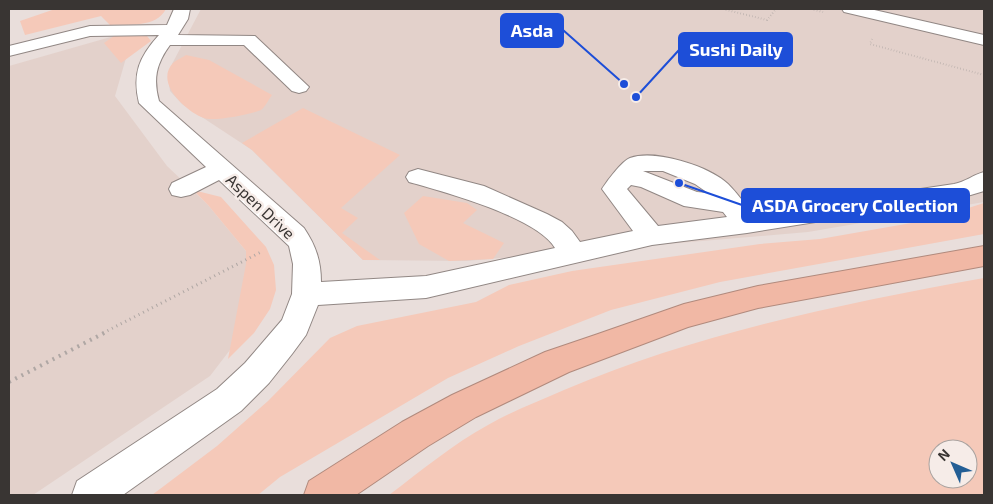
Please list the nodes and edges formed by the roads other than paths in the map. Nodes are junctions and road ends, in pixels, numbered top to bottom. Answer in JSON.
{"nodes":[{"id":1,"x":850,"y":9,"type":"edge"},
{"id":2,"x":173,"y":26,"type":"edge"},
{"id":3,"x":984,"y":40,"type":"edge"},
{"id":4,"x":9,"y":50,"type":"edge"},
{"id":5,"x":299,"y":87,"type":"dead end"},
{"id":6,"x":222,"y":169,"type":"junction"},
{"id":7,"x":418,"y":177,"type":"dead end"},
{"id":8,"x":984,"y":180,"type":"edge"},
{"id":9,"x":181,"y":188,"type":"dead end"},
{"id":10,"x":739,"y":214,"type":"junction"},
{"id":11,"x":652,"y":236,"type":"junction"},
{"id":12,"x":573,"y":254,"type":"junction"},
{"id":13,"x":984,"y":256,"type":"edge"},
{"id":14,"x":307,"y":294,"type":"junction"},
{"id":15,"x":91,"y":495,"type":"edge"},
{"id":16,"x":322,"y":495,"type":"edge"}],
"edges":[{"from":1,"to":3,"type":"street"},
{"from":2,"to":4,"type":"street"},
{"from":2,"to":5,"type":"street"},
{"from":2,"to":6,"type":"street","name":"Aspen Drive"},
{"from":6,"to":9,"type":"street"},
{"from":6,"to":14,"type":"street","name":"Aspen Drive"},
{"from":7,"to":12,"type":"street"},
{"from":8,"to":10,"type":"street"},
{"from":10,"to":11,"type":"street"},
{"from":10,"to":11,"type":"street"},
{"from":11,"to":12,"type":"street"},
{"from":12,"to":14,"type":"street"},
{"from":13,"to":16,"type":"highway"},
{"from":14,"to":15,"type":"street","name":"Aspen Drive"}]}
